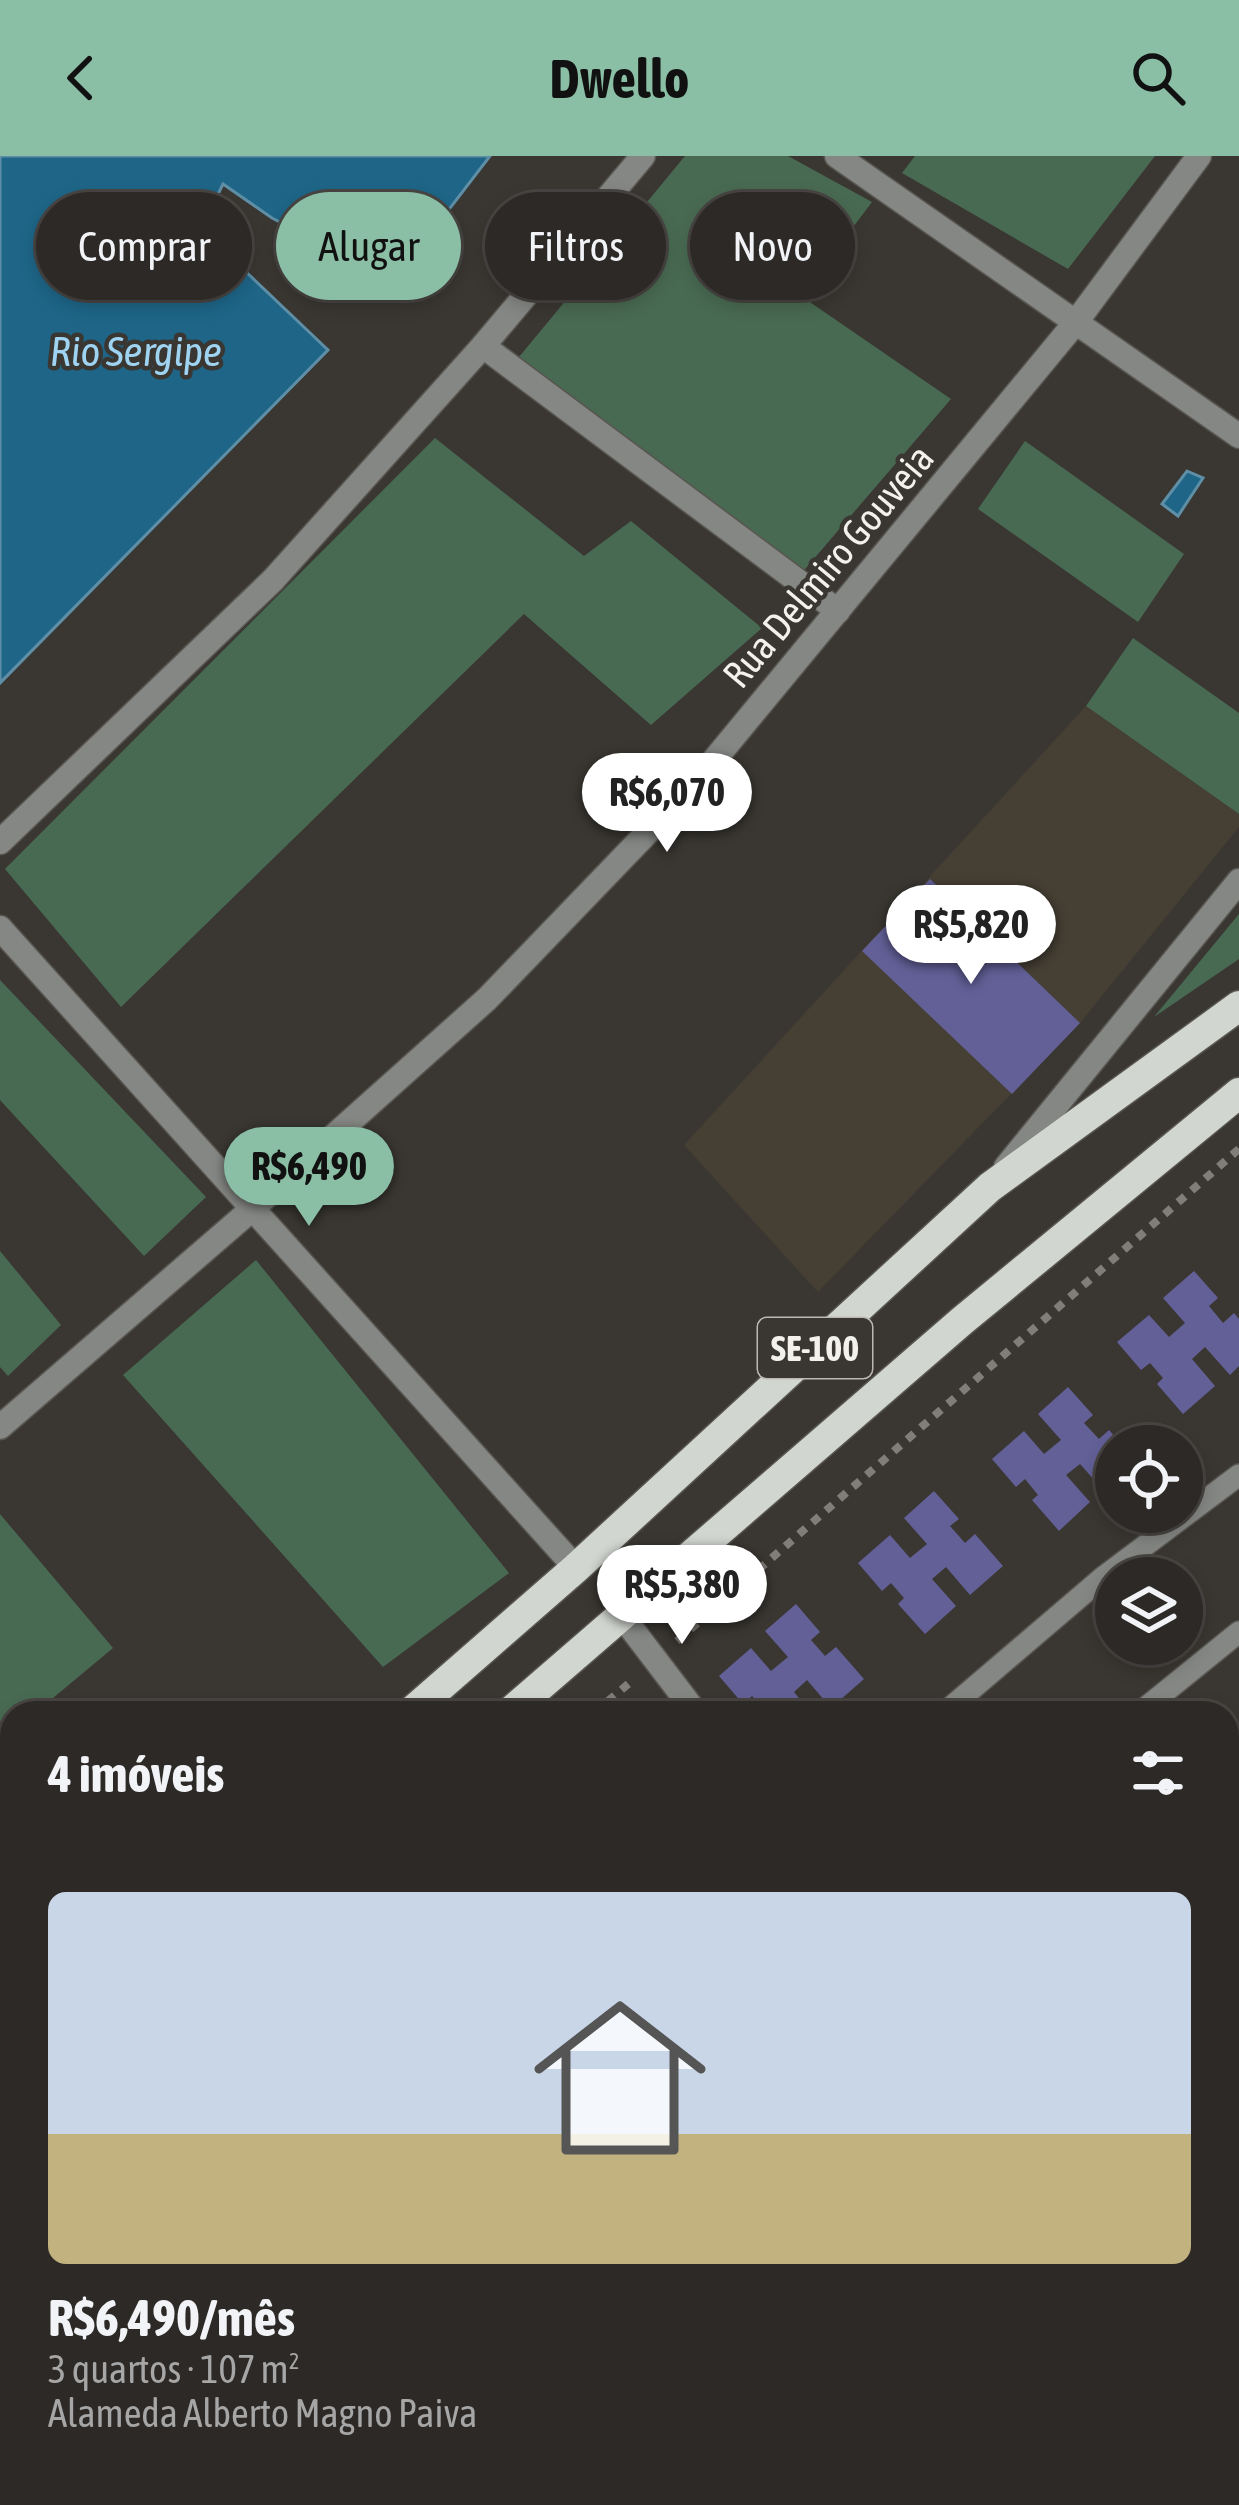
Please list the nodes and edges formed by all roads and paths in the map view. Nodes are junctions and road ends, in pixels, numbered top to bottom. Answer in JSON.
{"nodes":[{"id":1,"x":643,"y":156,"type":"edge"},
{"id":2,"x":837,"y":156,"type":"edge"},
{"id":3,"x":1199,"y":156,"type":"edge"},
{"id":4,"x":1076,"y":322,"type":"junction"},
{"id":5,"x":483,"y":346,"type":"junction"},
{"id":6,"x":1239,"y":436,"type":"edge"},
{"id":7,"x":838,"y":610,"type":"junction"},
{"id":8,"x":0,"y":842,"type":"edge"},
{"id":9,"x":1239,"y":881,"type":"edge"},
{"id":10,"x":0,"y":928,"type":"edge"},
{"id":11,"x":1239,"y":1006,"type":"edge"},
{"id":12,"x":1239,"y":1093,"type":"edge"},
{"id":13,"x":1239,"y":1149,"type":"edge"},
{"id":14,"x":989,"y":1187,"type":"junction"},
{"id":15,"x":251,"y":1210,"type":"junction"},
{"id":16,"x":0,"y":1427,"type":"edge"},
{"id":17,"x":1239,"y":1474,"type":"edge"},
{"id":18,"x":576,"y":1568,"type":"junction"},
{"id":19,"x":622,"y":1616,"type":"junction"},
{"id":20,"x":1239,"y":1632,"type":"edge"},
{"id":21,"x":654,"y":1661,"type":"junction"},
{"id":22,"x":424,"y":1701,"type":"edge"},
{"id":23,"x":523,"y":1701,"type":"edge"},
{"id":24,"x":609,"y":1701,"type":"edge"},
{"id":25,"x":686,"y":1701,"type":"edge"},
{"id":26,"x":958,"y":1701,"type":"edge"},
{"id":27,"x":1153,"y":1701,"type":"edge"}],
"edges":[{"from":1,"to":5,"type":"street"},
{"from":2,"to":4,"type":"street"},
{"from":3,"to":4,"type":"street","name":"Rua Delmiro Gouveia"},
{"from":4,"to":6,"type":"street"},
{"from":4,"to":7,"type":"street","name":"Rua Delmiro Gouveia"},
{"from":5,"to":7,"type":"street"},
{"from":5,"to":8,"type":"street"},
{"from":7,"to":15,"type":"street","name":"Rua Delmiro Gouveia"},
{"from":9,"to":14,"type":"street"},
{"from":10,"to":15,"type":"street"},
{"from":11,"to":14,"type":"main road","number":"SE-100"},
{"from":12,"to":19,"type":"main road","number":"SE-100"},
{"from":13,"to":21,"type":"path"},
{"from":14,"to":18,"type":"main road","number":"SE-100"},
{"from":15,"to":16,"type":"street","name":"Rua Delmiro Gouveia"},
{"from":15,"to":18,"type":"street"},
{"from":17,"to":26,"type":"lane"},
{"from":18,"to":22,"type":"main road","number":"SE-100"},
{"from":19,"to":21,"type":"street"},
{"from":19,"to":23,"type":"main road","number":"SE-100"},
{"from":20,"to":27,"type":"lane"},
{"from":21,"to":24,"type":"path"},
{"from":21,"to":25,"type":"street"}]}
